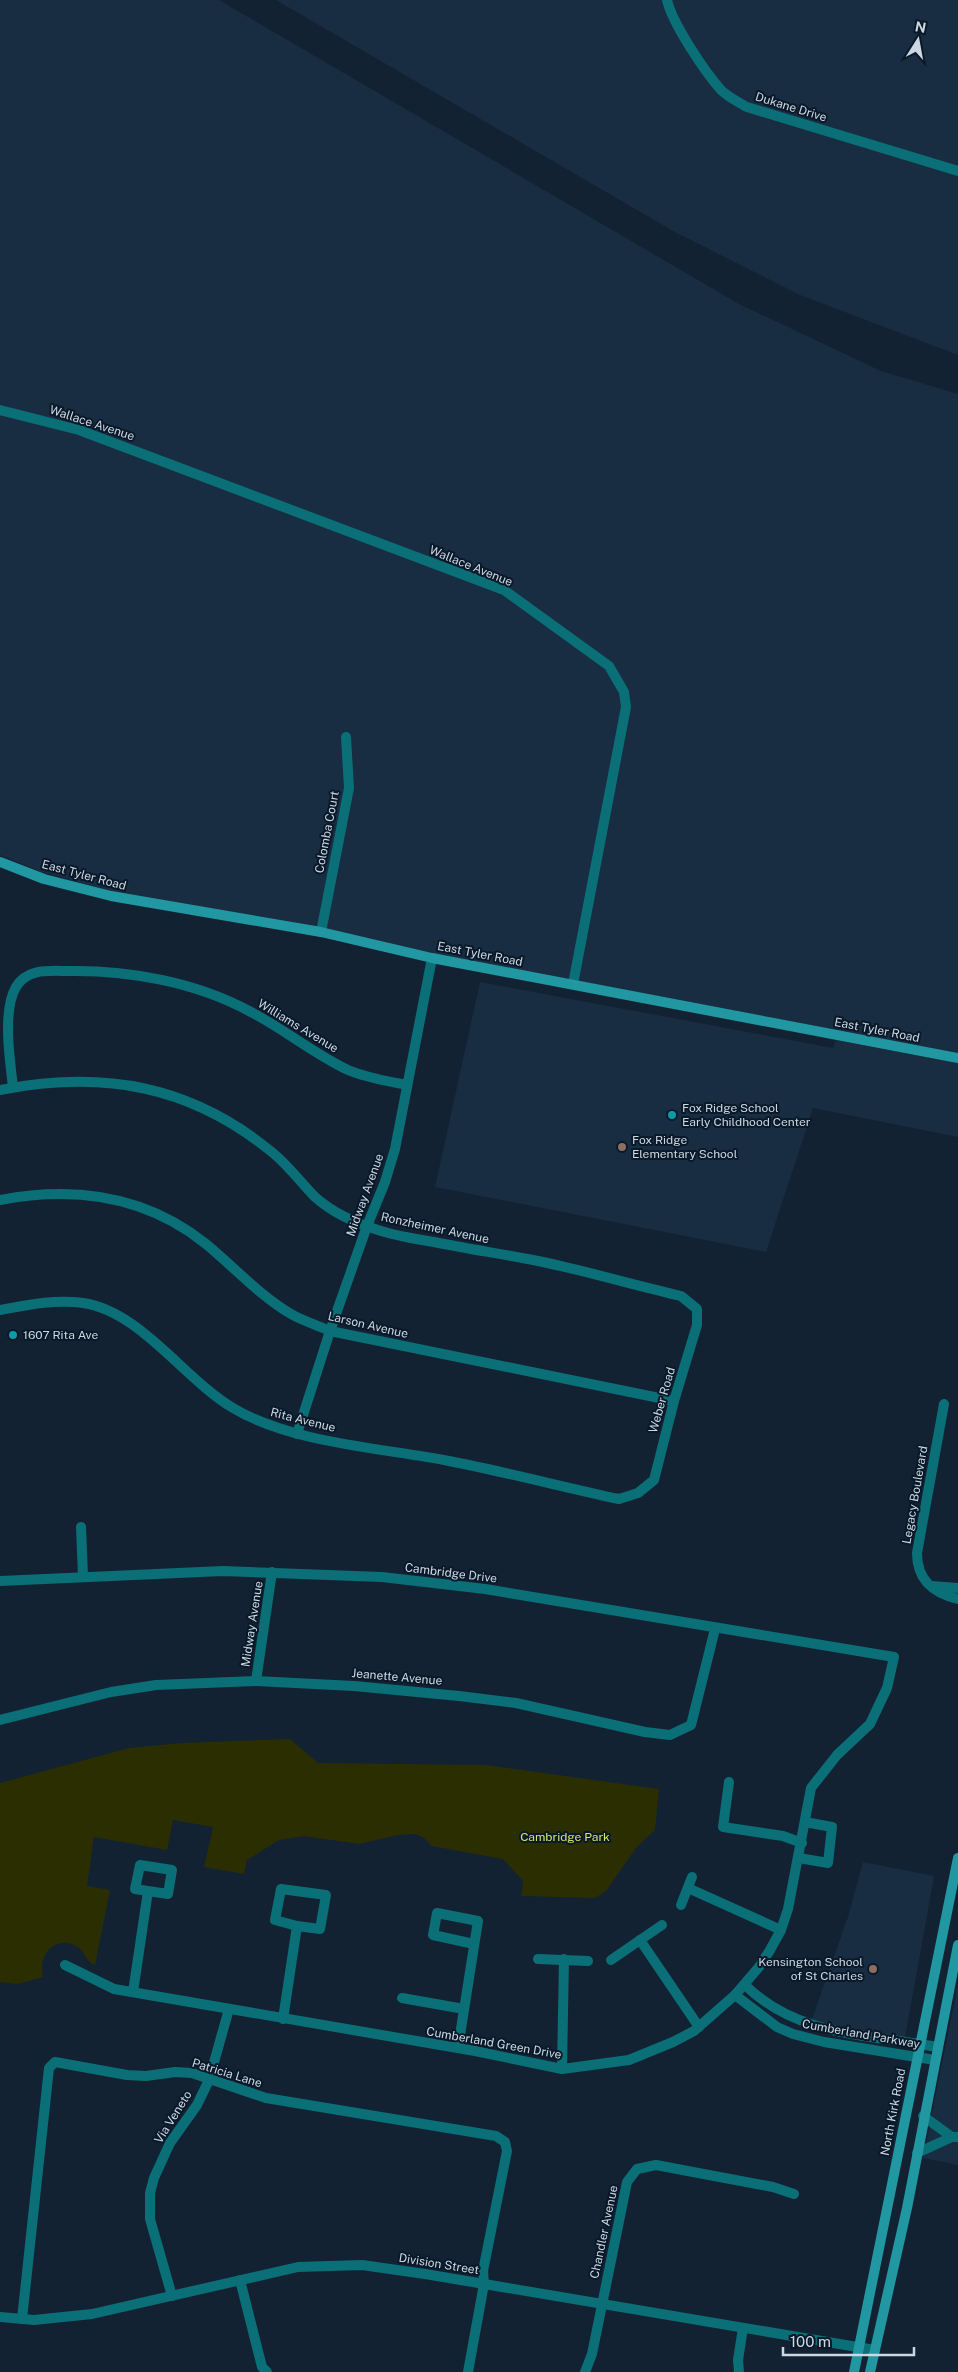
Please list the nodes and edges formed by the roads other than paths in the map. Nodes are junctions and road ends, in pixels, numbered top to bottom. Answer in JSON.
{"nodes":[{"id":1,"x":667,"y":0,"type":"edge"},
{"id":2,"x":958,"y":170,"type":"edge"},
{"id":3,"x":0,"y":410,"type":"edge"},
{"id":4,"x":346,"y":737,"type":"dead end"},
{"id":5,"x":0,"y":862,"type":"edge"},
{"id":6,"x":320,"y":932,"type":"junction"},
{"id":7,"x":432,"y":958,"type":"junction"},
{"id":8,"x":573,"y":984,"type":"junction"},
{"id":9,"x":958,"y":1058,"type":"edge"},
{"id":10,"x":407,"y":1085,"type":"junction"},
{"id":11,"x":14,"y":1087,"type":"junction"},
{"id":12,"x":0,"y":1090,"type":"edge"},
{"id":13,"x":0,"y":1200,"type":"edge"},
{"id":14,"x":367,"y":1226,"type":"junction"},
{"id":15,"x":692,"y":1304,"type":"joint"},
{"id":16,"x":0,"y":1310,"type":"edge"},
{"id":17,"x":330,"y":1331,"type":"junction"},
{"id":18,"x":674,"y":1401,"type":"junction"},
{"id":19,"x":944,"y":1404,"type":"dead end"},
{"id":20,"x":297,"y":1434,"type":"junction"},
{"id":21,"x":633,"y":1495,"type":"joint"},
{"id":22,"x":81,"y":1527,"type":"dead end"},
{"id":23,"x":272,"y":1572,"type":"junction"},
{"id":24,"x":83,"y":1576,"type":"junction"},
{"id":25,"x":0,"y":1582,"type":"edge"},
{"id":26,"x":930,"y":1586,"type":"junction"},
{"id":27,"x":958,"y":1588,"type":"edge"},
{"id":28,"x":958,"y":1599,"type":"edge"},
{"id":29,"x":715,"y":1629,"type":"junction"},
{"id":30,"x":894,"y":1657,"type":"joint"},
{"id":31,"x":256,"y":1681,"type":"junction"},
{"id":32,"x":0,"y":1720,"type":"edge"},
{"id":33,"x":729,"y":1782,"type":"dead end"},
{"id":34,"x":805,"y":1822,"type":"junction"},
{"id":35,"x":802,"y":1843,"type":"junction"},
{"id":36,"x":799,"y":1858,"type":"junction"},
{"id":37,"x":958,"y":1858,"type":"edge"},
{"id":38,"x":692,"y":1877,"type":"dead end"},
{"id":39,"x":688,"y":1888,"type":"junction"},
{"id":40,"x":148,"y":1891,"type":"dead end"},
{"id":41,"x":681,"y":1905,"type":"dead end"},
{"id":42,"x":662,"y":1925,"type":"dead end"},
{"id":43,"x":297,"y":1926,"type":"junction"},
{"id":44,"x":781,"y":1930,"type":"junction"},
{"id":45,"x":640,"y":1940,"type":"junction"},
{"id":46,"x":474,"y":1944,"type":"junction"},
{"id":47,"x":958,"y":1945,"type":"edge"},
{"id":48,"x":538,"y":1959,"type":"dead end"},
{"id":49,"x":564,"y":1959,"type":"junction"},
{"id":50,"x":588,"y":1960,"type":"dead end"},
{"id":51,"x":611,"y":1960,"type":"dead end"},
{"id":52,"x":65,"y":1965,"type":"dead end"},
{"id":53,"x":745,"y":1985,"type":"junction"},
{"id":54,"x":133,"y":1992,"type":"junction"},
{"id":55,"x":735,"y":1995,"type":"junction"},
{"id":56,"x":402,"y":1998,"type":"dead end"},
{"id":57,"x":229,"y":2009,"type":"junction"},
{"id":58,"x":464,"y":2009,"type":"junction"},
{"id":59,"x":283,"y":2019,"type":"junction"},
{"id":60,"x":699,"y":2027,"type":"junction"},
{"id":61,"x":920,"y":2044,"type":"junction"},
{"id":62,"x":938,"y":2047,"type":"junction"},
{"id":63,"x":458,"y":2048,"type":"junction"},
{"id":64,"x":918,"y":2056,"type":"junction"},
{"id":65,"x":935,"y":2060,"type":"junction"},
{"id":66,"x":562,"y":2069,"type":"junction"},
{"id":67,"x":210,"y":2080,"type":"junction"},
{"id":68,"x":923,"y":2116,"type":"junction"},
{"id":69,"x":955,"y":2137,"type":"edge"},
{"id":70,"x":917,"y":2153,"type":"junction"},
{"id":71,"x":794,"y":2194,"type":"dead end"},
{"id":72,"x":240,"y":2280,"type":"junction"},
{"id":73,"x":484,"y":2284,"type":"junction"},
{"id":74,"x":172,"y":2296,"type":"junction"},
{"id":75,"x":603,"y":2303,"type":"junction"},
{"id":76,"x":0,"y":2317,"type":"edge"},
{"id":77,"x":22,"y":2319,"type":"junction"},
{"id":78,"x":743,"y":2328,"type":"junction"},
{"id":79,"x":859,"y":2347,"type":"junction"},
{"id":80,"x":875,"y":2350,"type":"junction"},
{"id":81,"x":267,"y":2372,"type":"edge"},
{"id":82,"x":468,"y":2372,"type":"edge"},
{"id":83,"x":585,"y":2372,"type":"edge"},
{"id":84,"x":739,"y":2372,"type":"edge"},
{"id":85,"x":854,"y":2372,"type":"edge"},
{"id":86,"x":870,"y":2372,"type":"edge"}],
"edges":[{"from":1,"to":2,"type":"street","name":"Dukane Drive"},
{"from":3,"to":8,"type":"street","name":"Wallace Avenue"},
{"from":4,"to":6,"type":"street","name":"Colomba Court"},
{"from":5,"to":6,"type":"street","name":"East Tyler Road"},
{"from":6,"to":7,"type":"street","name":"East Tyler Road"},
{"from":7,"to":8,"type":"street","name":"East Tyler Road"},
{"from":7,"to":10,"type":"street","name":"Midway Avenue"},
{"from":8,"to":9,"type":"street","name":"East Tyler Road"},
{"from":10,"to":11,"type":"street","name":"Williams Avenue"},
{"from":10,"to":14,"type":"street","name":"Midway Avenue"},
{"from":11,"to":12,"type":"street","name":"Ronzheimer Avenue"},
{"from":11,"to":14,"type":"street","name":"Ronzheimer Avenue"},
{"from":13,"to":17,"type":"street","name":"Larson Avenue"},
{"from":14,"to":15,"type":"street","name":"Ronzheimer Avenue"},
{"from":14,"to":17,"type":"street","name":"Midway Avenue"},
{"from":15,"to":18,"type":"street","name":"Weber Road"},
{"from":16,"to":20,"type":"street","name":"Rita Avenue"},
{"from":17,"to":18,"type":"street","name":"Larson Avenue"},
{"from":17,"to":20,"type":"street","name":"Midway Avenue"},
{"from":18,"to":21,"type":"street","name":"Weber Road"},
{"from":19,"to":26,"type":"street","name":"Legacy Boulevard"},
{"from":20,"to":21,"type":"street","name":"Rita Avenue"},
{"from":22,"to":24,"type":"street"},
{"from":23,"to":24,"type":"street","name":"Cambridge Drive"},
{"from":23,"to":29,"type":"street","name":"Cambridge Drive"},
{"from":23,"to":31,"type":"street","name":"Midway Avenue"},
{"from":24,"to":25,"type":"street","name":"Cambridge Drive"},
{"from":26,"to":27,"type":"street"},
{"from":26,"to":28,"type":"street"},
{"from":29,"to":30,"type":"street","name":"Cambridge Drive"},
{"from":29,"to":31,"type":"street","name":"Jeanette Avenue"},
{"from":30,"to":34,"type":"street","name":"Cumberland Green Drive"},
{"from":31,"to":32,"type":"street","name":"Jeanette Avenue"},
{"from":33,"to":35,"type":"street"},
{"from":34,"to":35,"type":"street","name":"Cumberland Green Drive"},
{"from":34,"to":36,"type":"street"},
{"from":35,"to":36,"type":"street","name":"Cumberland Green Drive"},
{"from":36,"to":44,"type":"street","name":"Cumberland Green Drive"},
{"from":37,"to":61,"type":"street","name":"North Kirk Road"},
{"from":38,"to":39,"type":"street"},
{"from":39,"to":41,"type":"street"},
{"from":39,"to":44,"type":"street"},
{"from":40,"to":54,"type":"street"},
{"from":42,"to":45,"type":"street"},
{"from":43,"to":43,"type":"street"},
{"from":43,"to":59,"type":"street"},
{"from":44,"to":53,"type":"street","name":"Cumberland Green Drive"},
{"from":45,"to":51,"type":"street"},
{"from":45,"to":60,"type":"street"},
{"from":46,"to":46,"type":"street"},
{"from":46,"to":58,"type":"street"},
{"from":47,"to":62,"type":"street"},
{"from":48,"to":49,"type":"street"},
{"from":49,"to":50,"type":"street"},
{"from":49,"to":66,"type":"street"},
{"from":52,"to":54,"type":"street","name":"Cumberland Green Drive"},
{"from":53,"to":55,"type":"street","name":"Cumberland Green Drive"},
{"from":53,"to":61,"type":"street","name":"Cumberland Parkway"},
{"from":54,"to":57,"type":"street","name":"Cumberland Green Drive"},
{"from":55,"to":60,"type":"street","name":"Cumberland Green Drive"},
{"from":55,"to":64,"type":"street","name":"Cumberland Parkway"},
{"from":56,"to":58,"type":"street"},
{"from":57,"to":59,"type":"street","name":"Cumberland Green Drive"},
{"from":57,"to":67,"type":"street","name":"Via Veneto"},
{"from":58,"to":63,"type":"street"},
{"from":59,"to":63,"type":"street","name":"Cumberland Green Drive"},
{"from":60,"to":66,"type":"street","name":"Cumberland Green Drive"},
{"from":61,"to":62,"type":"street","name":"Cumberland Parkway"},
{"from":61,"to":64,"type":"street","name":"North Kirk Road"},
{"from":62,"to":65,"type":"street"},
{"from":63,"to":66,"type":"street","name":"Cumberland Green Drive"},
{"from":64,"to":65,"type":"street","name":"Cumberland Parkway"},
{"from":64,"to":79,"type":"street","name":"North Kirk Road"},
{"from":65,"to":68,"type":"street"},
{"from":67,"to":73,"type":"street","name":"Patricia Lane"},
{"from":67,"to":74,"type":"street","name":"Via Veneto"},
{"from":67,"to":77,"type":"street","name":"Patricia Lane"},
{"from":68,"to":69,"type":"street"},
{"from":68,"to":70,"type":"street"},
{"from":69,"to":70,"type":"street"},
{"from":70,"to":80,"type":"street"},
{"from":71,"to":75,"type":"street","name":"Chandler Avenue"},
{"from":72,"to":73,"type":"street","name":"Division Street"},
{"from":72,"to":74,"type":"street","name":"Division Street"},
{"from":72,"to":81,"type":"street"},
{"from":73,"to":75,"type":"street","name":"Division Street"},
{"from":73,"to":82,"type":"street"},
{"from":74,"to":77,"type":"street","name":"Division Street"},
{"from":75,"to":78,"type":"street","name":"Division Street"},
{"from":75,"to":83,"type":"street","name":"Chandler Avenue"},
{"from":76,"to":77,"type":"street","name":"Division Street"},
{"from":78,"to":79,"type":"street","name":"Division Street"},
{"from":78,"to":84,"type":"street"},
{"from":79,"to":80,"type":"street","name":"Division Street"},
{"from":79,"to":85,"type":"street","name":"North Kirk Road"},
{"from":80,"to":86,"type":"street"}]}
